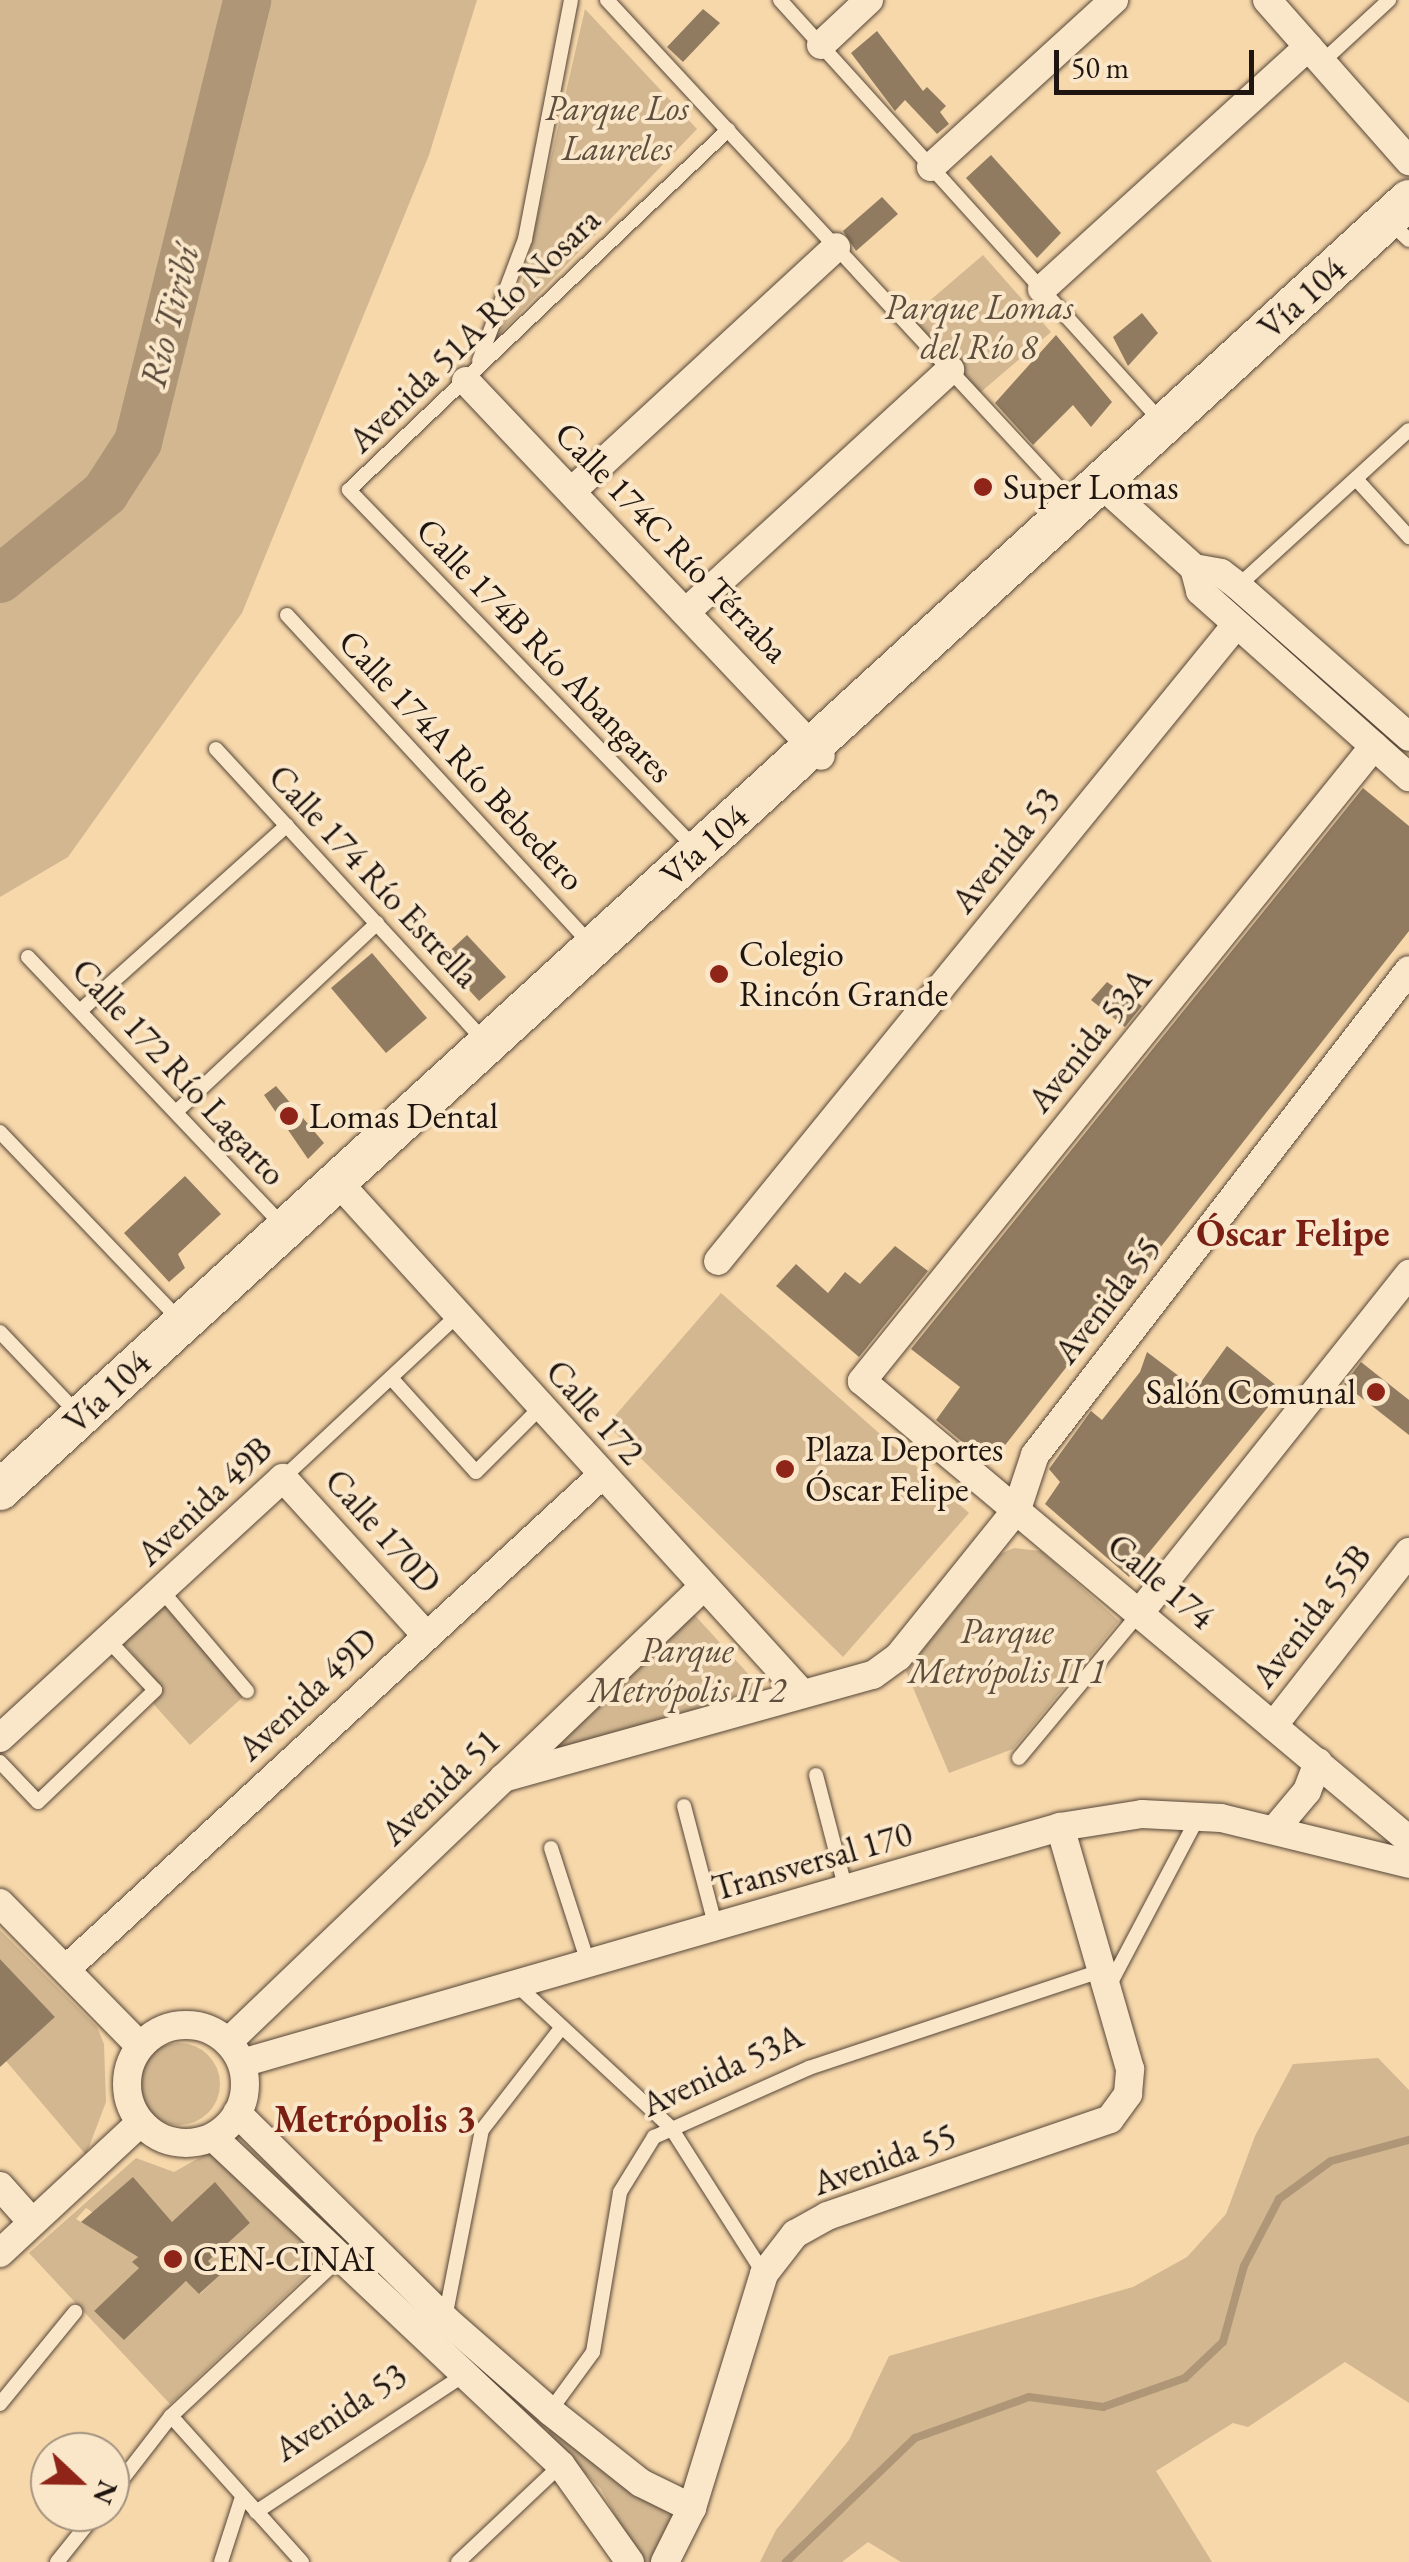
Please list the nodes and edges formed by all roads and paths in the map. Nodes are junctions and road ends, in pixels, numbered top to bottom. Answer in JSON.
{"nodes":[{"id":1,"x":571,"y":0,"type":"edge"},
{"id":2,"x":607,"y":0,"type":"edge"},
{"id":3,"x":780,"y":0,"type":"edge"},
{"id":4,"x":868,"y":0,"type":"edge"},
{"id":5,"x":1114,"y":0,"type":"edge"},
{"id":6,"x":1267,"y":0,"type":"edge"},
{"id":7,"x":1389,"y":0,"type":"edge"},
{"id":8,"x":821,"y":45,"type":"junction"},
{"id":9,"x":1314,"y":55,"type":"junction"},
{"id":10,"x":728,"y":130,"type":"junction"},
{"id":11,"x":1409,"y":160,"type":"edge"},
{"id":12,"x":931,"y":167,"type":"junction"},
{"id":13,"x":1406,"y":222,"type":"edge"},
{"id":14,"x":836,"y":247,"type":"junction"},
{"id":15,"x":1042,"y":289,"type":"junction"},
{"id":16,"x":950,"y":370,"type":"junction"},
{"id":17,"x":466,"y":381,"type":"junction"},
{"id":18,"x":1164,"y":424,"type":"junction"},
{"id":19,"x":1409,"y":430,"type":"edge"},
{"id":20,"x":1356,"y":479,"type":"junction"},
{"id":21,"x":349,"y":490,"type":"joint"},
{"id":22,"x":573,"y":490,"type":"junction"},
{"id":23,"x":1095,"y":494,"type":"junction"},
{"id":24,"x":1409,"y":536,"type":"edge"},
{"id":25,"x":1194,"y":568,"type":"junction"},
{"id":26,"x":1238,"y":586,"type":"junction"},
{"id":27,"x":687,"y":611,"type":"junction"},
{"id":28,"x":287,"y":615,"type":"dead end"},
{"id":29,"x":1236,"y":625,"type":"junction"},
{"id":30,"x":1409,"y":737,"type":"edge"},
{"id":31,"x":1374,"y":746,"type":"junction"},
{"id":32,"x":216,"y":750,"type":"dead end"},
{"id":33,"x":817,"y":751,"type":"junction"},
{"id":34,"x":1409,"y":777,"type":"edge"},
{"id":35,"x":287,"y":825,"type":"junction"},
{"id":36,"x":698,"y":851,"type":"junction"},
{"id":37,"x":377,"y":924,"type":"junction"},
{"id":38,"x":594,"y":946,"type":"junction"},
{"id":39,"x":28,"y":957,"type":"dead end"},
{"id":40,"x":1409,"y":970,"type":"edge"},
{"id":41,"x":80,"y":1011,"type":"junction"},
{"id":42,"x":487,"y":1044,"type":"junction"},
{"id":43,"x":176,"y":1112,"type":"junction"},
{"id":44,"x":0,"y":1132,"type":"edge"},
{"id":45,"x":341,"y":1186,"type":"junction"},
{"id":46,"x":286,"y":1228,"type":"junction"},
{"id":47,"x":718,"y":1261,"type":"dead end"},
{"id":48,"x":1409,"y":1274,"type":"edge"},
{"id":49,"x":457,"y":1316,"type":"junction"},
{"id":50,"x":182,"y":1323,"type":"junction"},
{"id":51,"x":0,"y":1332,"type":"edge"},
{"id":52,"x":392,"y":1378,"type":"junction"},
{"id":53,"x":862,"y":1382,"type":"joint"},
{"id":54,"x":541,"y":1407,"type":"junction"},
{"id":55,"x":80,"y":1416,"type":"junction"},
{"id":56,"x":601,"y":1476,"type":"junction"},
{"id":57,"x":284,"y":1478,"type":"junction"},
{"id":58,"x":0,"y":1490,"type":"edge"},
{"id":59,"x":0,"y":1507,"type":"edge"},
{"id":60,"x":1016,"y":1509,"type":"junction"},
{"id":61,"x":1409,"y":1552,"type":"edge"},
{"id":62,"x":704,"y":1586,"type":"junction"},
{"id":63,"x":163,"y":1592,"type":"junction"},
{"id":64,"x":1141,"y":1612,"type":"junction"},
{"id":65,"x":426,"y":1635,"type":"junction"},
{"id":66,"x":109,"y":1641,"type":"junction"},
{"id":67,"x":247,"y":1690,"type":"dead end"},
{"id":68,"x":800,"y":1691,"type":"junction"},
{"id":69,"x":1273,"y":1726,"type":"junction"},
{"id":70,"x":0,"y":1738,"type":"edge"},
{"id":71,"x":1019,"y":1758,"type":"dead end"},
{"id":72,"x":0,"y":1762,"type":"edge"},
{"id":73,"x":1318,"y":1762,"type":"junction"},
{"id":74,"x":816,"y":1774,"type":"dead end"},
{"id":75,"x":503,"y":1778,"type":"junction"},
{"id":76,"x":684,"y":1806,"type":"dead end"},
{"id":77,"x":1198,"y":1817,"type":"junction"},
{"id":78,"x":1060,"y":1827,"type":"junction"},
{"id":79,"x":1276,"y":1828,"type":"junction"},
{"id":80,"x":1405,"y":1828,"type":"edge"},
{"id":81,"x":552,"y":1848,"type":"dead end"},
{"id":82,"x":1409,"y":1864,"type":"edge"},
{"id":83,"x":846,"y":1890,"type":"junction"},
{"id":84,"x":0,"y":1903,"type":"edge"},
{"id":85,"x":716,"y":1928,"type":"junction"},
{"id":86,"x":589,"y":1966,"type":"junction"},
{"id":87,"x":66,"y":1969,"type":"junction"},
{"id":88,"x":1106,"y":1979,"type":"junction"},
{"id":89,"x":519,"y":1987,"type":"junction"},
{"id":90,"x":562,"y":2027,"type":"junction"},
{"id":91,"x":140,"y":2046,"type":"junction"},
{"id":92,"x":235,"y":2052,"type":"junction"},
{"id":93,"x":237,"y":2113,"type":"junction"},
{"id":94,"x":141,"y":2122,"type":"junction"},
{"id":95,"x":670,"y":2128,"type":"junction"},
{"id":96,"x":214,"y":2139,"type":"junction"},
{"id":97,"x":0,"y":2186,"type":"edge"},
{"id":98,"x":32,"y":2222,"type":"junction"},
{"id":99,"x":0,"y":2253,"type":"edge"},
{"id":100,"x":341,"y":2257,"type":"junction"},
{"id":101,"x":764,"y":2274,"type":"junction"},
{"id":102,"x":75,"y":2312,"type":"dead end"},
{"id":103,"x":445,"y":2319,"type":"junction"},
{"id":104,"x":464,"y":2375,"type":"junction"},
{"id":105,"x":0,"y":2404,"type":"edge"},
{"id":106,"x":550,"y":2412,"type":"junction"},
{"id":107,"x":172,"y":2416,"type":"junction"},
{"id":108,"x":561,"y":2465,"type":"junction"},
{"id":109,"x":130,"y":2470,"type":"edge"},
{"id":110,"x":242,"y":2497,"type":"junction"},
{"id":111,"x":692,"y":2508,"type":"junction"},
{"id":112,"x":256,"y":2512,"type":"junction"},
{"id":113,"x":81,"y":2532,"type":"edge"},
{"id":114,"x":58,"y":2562,"type":"edge"},
{"id":115,"x":221,"y":2562,"type":"edge"},
{"id":116,"x":302,"y":2562,"type":"edge"},
{"id":117,"x":458,"y":2562,"type":"edge"},
{"id":118,"x":630,"y":2562,"type":"edge"},
{"id":119,"x":665,"y":2562,"type":"edge"}],
"edges":[{"from":1,"to":17,"type":"lane"},
{"from":2,"to":10,"type":"lane"},
{"from":3,"to":8,"type":"lane"},
{"from":4,"to":8,"type":"street"},
{"from":5,"to":12,"type":"street"},
{"from":6,"to":9,"type":"street"},
{"from":7,"to":9,"type":"lane"},
{"from":8,"to":12,"type":"lane"},
{"from":9,"to":11,"type":"street"},
{"from":9,"to":15,"type":"street"},
{"from":10,"to":14,"type":"lane"},
{"from":10,"to":17,"type":"lane","name":"Avenida 51A Río Nosara"},
{"from":12,"to":15,"type":"lane"},
{"from":13,"to":18,"type":"main road","name":"Vía 104"},
{"from":13,"to":23,"type":"main road","name":"Vía 104"},
{"from":14,"to":16,"type":"lane"},
{"from":14,"to":22,"type":"street"},
{"from":15,"to":18,"type":"lane"},
{"from":16,"to":23,"type":"lane"},
{"from":16,"to":27,"type":"street"},
{"from":17,"to":21,"type":"lane","name":"Avenida 51A Río Nosara"},
{"from":17,"to":22,"type":"street","name":"Calle 174C Río Térraba"},
{"from":18,"to":23,"type":"main road","name":"Vía 104"},
{"from":19,"to":20,"type":"lane"},
{"from":20,"to":24,"type":"lane"},
{"from":20,"to":26,"type":"lane"},
{"from":21,"to":36,"type":"lane","name":"Calle 174B Río Abangares"},
{"from":22,"to":27,"type":"street","name":"Calle 174C Río Térraba"},
{"from":23,"to":25,"type":"street"},
{"from":23,"to":33,"type":"main road","name":"Vía 104"},
{"from":25,"to":26,"type":"street"},
{"from":25,"to":29,"type":"street"},
{"from":26,"to":30,"type":"street"},
{"from":27,"to":33,"type":"street","name":"Calle 174C Río Térraba"},
{"from":28,"to":38,"type":"lane","name":"Calle 174A Río Bebedero"},
{"from":29,"to":31,"type":"street"},
{"from":29,"to":47,"type":"street","name":"Avenida 53"},
{"from":31,"to":34,"type":"street"},
{"from":31,"to":53,"type":"street","name":"Avenida 53A"},
{"from":32,"to":35,"type":"lane","name":"Calle 174 Río Estrella"},
{"from":33,"to":36,"type":"main road","name":"Vía 104"},
{"from":33,"to":45,"type":"main road","name":"Vía 104"},
{"from":35,"to":37,"type":"lane","name":"Calle 174 Río Estrella"},
{"from":35,"to":41,"type":"lane"},
{"from":36,"to":38,"type":"main road","name":"Vía 104"},
{"from":37,"to":42,"type":"lane","name":"Calle 174 Río Estrella"},
{"from":37,"to":43,"type":"lane"},
{"from":38,"to":42,"type":"main road","name":"Vía 104"},
{"from":39,"to":41,"type":"lane","name":"Calle 172 Río Lagarto"},
{"from":40,"to":60,"type":"street","name":"Avenida 55"},
{"from":41,"to":43,"type":"lane","name":"Calle 172 Río Lagarto"},
{"from":42,"to":45,"type":"main road","name":"Vía 104"},
{"from":43,"to":46,"type":"lane","name":"Calle 172 Río Lagarto"},
{"from":44,"to":50,"type":"lane"},
{"from":45,"to":46,"type":"main road","name":"Vía 104"},
{"from":45,"to":49,"type":"street","name":"Calle 172"},
{"from":45,"to":59,"type":"main road","name":"Vía 104"},
{"from":46,"to":50,"type":"main road","name":"Vía 104"},
{"from":48,"to":64,"type":"street"},
{"from":49,"to":52,"type":"lane","name":"Avenida 49B"},
{"from":49,"to":54,"type":"street","name":"Calle 172"},
{"from":50,"to":55,"type":"main road","name":"Vía 104"},
{"from":51,"to":55,"type":"lane"},
{"from":52,"to":54,"type":"lane"},
{"from":52,"to":57,"type":"lane","name":"Avenida 49B"},
{"from":53,"to":60,"type":"street","name":"Calle 174"},
{"from":54,"to":56,"type":"street","name":"Calle 172"},
{"from":55,"to":58,"type":"main road","name":"Vía 104"},
{"from":56,"to":62,"type":"street","name":"Calle 172"},
{"from":56,"to":65,"type":"street","name":"Avenida 49D"},
{"from":57,"to":63,"type":"street","name":"Avenida 49B"},
{"from":57,"to":65,"type":"street","name":"Calle 170D"},
{"from":60,"to":64,"type":"street","name":"Calle 174"},
{"from":60,"to":68,"type":"street","name":"Avenida 55"},
{"from":61,"to":69,"type":"street","name":"Avenida 55B"},
{"from":62,"to":68,"type":"street","name":"Calle 172"},
{"from":62,"to":75,"type":"street","name":"Avenida 51"},
{"from":63,"to":66,"type":"street","name":"Avenida 49B"},
{"from":63,"to":67,"type":"lane"},
{"from":64,"to":69,"type":"street","name":"Calle 174"},
{"from":64,"to":71,"type":"lane"},
{"from":65,"to":87,"type":"street","name":"Avenida 49D"},
{"from":66,"to":70,"type":"street","name":"Avenida 49B"},
{"from":66,"to":72,"type":"lane"},
{"from":68,"to":75,"type":"street"},
{"from":69,"to":73,"type":"street","name":"Calle 174"},
{"from":73,"to":79,"type":"street"},
{"from":73,"to":80,"type":"street","name":"Calle 174"},
{"from":74,"to":83,"type":"lane"},
{"from":75,"to":92,"type":"street","name":"Avenida 51"},
{"from":76,"to":85,"type":"lane"},
{"from":77,"to":78,"type":"street","name":"Transversal 170"},
{"from":77,"to":79,"type":"street","name":"Transversal 170"},
{"from":77,"to":88,"type":"lane"},
{"from":78,"to":83,"type":"street","name":"Transversal 170"},
{"from":78,"to":88,"type":"street"},
{"from":79,"to":82,"type":"street","name":"Transversal 170"},
{"from":81,"to":86,"type":"lane"},
{"from":83,"to":85,"type":"street","name":"Transversal 170"},
{"from":84,"to":87,"type":"street"},
{"from":85,"to":86,"type":"street","name":"Transversal 170"},
{"from":86,"to":89,"type":"street","name":"Transversal 170"},
{"from":87,"to":91,"type":"street"},
{"from":88,"to":95,"type":"lane","name":"Avenida 53A"},
{"from":88,"to":101,"type":"street","name":"Avenida 55"},
{"from":89,"to":90,"type":"lane"},
{"from":89,"to":92,"type":"street","name":"Transversal 170"},
{"from":90,"to":95,"type":"lane"},
{"from":90,"to":103,"type":"lane"},
{"from":91,"to":92,"type":"street"},
{"from":91,"to":94,"type":"street"},
{"from":92,"to":93,"type":"street"},
{"from":93,"to":96,"type":"street"},
{"from":93,"to":103,"type":"street"},
{"from":94,"to":96,"type":"street"},
{"from":94,"to":98,"type":"street"},
{"from":95,"to":101,"type":"lane"},
{"from":95,"to":106,"type":"lane","name":"Avenida 53A"},
{"from":96,"to":100,"type":"street"},
{"from":97,"to":98,"type":"street"},
{"from":98,"to":99,"type":"street"},
{"from":100,"to":104,"type":"street"},
{"from":100,"to":107,"type":"lane"},
{"from":101,"to":111,"type":"street","name":"Avenida 55"},
{"from":102,"to":105,"type":"lane"},
{"from":103,"to":106,"type":"street"},
{"from":104,"to":108,"type":"street"},
{"from":104,"to":112,"type":"lane","name":"Avenida 53"},
{"from":106,"to":111,"type":"street"},
{"from":107,"to":109,"type":"lane"},
{"from":107,"to":110,"type":"lane"},
{"from":108,"to":117,"type":"lane"},
{"from":108,"to":118,"type":"street"},
{"from":110,"to":112,"type":"lane"},
{"from":110,"to":115,"type":"lane"},
{"from":111,"to":119,"type":"street","name":"Avenida 55"},
{"from":112,"to":116,"type":"lane"},
{"from":113,"to":114,"type":"lane"}]}
